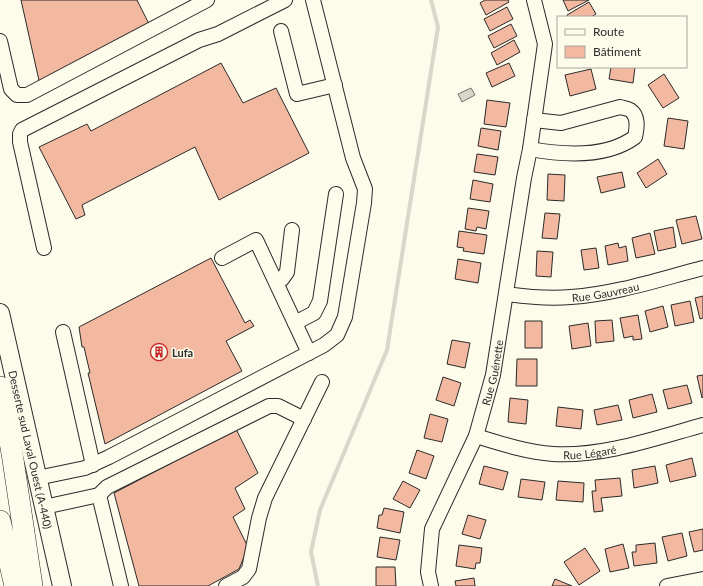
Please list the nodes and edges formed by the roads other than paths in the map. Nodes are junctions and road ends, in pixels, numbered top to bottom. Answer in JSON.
{"nodes":[{"id":1,"x":207,"y":0,"type":"edge"},
{"id":2,"x":285,"y":0,"type":"edge"},
{"id":3,"x":313,"y":0,"type":"edge"},
{"id":4,"x":534,"y":0,"type":"edge"},
{"id":5,"x":281,"y":31,"type":"dead end"},
{"id":6,"x":0,"y":41,"type":"edge"},
{"id":7,"x":335,"y":85,"type":"junction"},
{"id":8,"x":534,"y":120,"type":"junction"},
{"id":9,"x":530,"y":149,"type":"junction"},
{"id":10,"x":336,"y":194,"type":"dead end"},
{"id":11,"x":292,"y":230,"type":"dead end"},
{"id":12,"x":44,"y":248,"type":"dead end"},
{"id":13,"x":222,"y":258,"type":"dead end"},
{"id":14,"x":703,"y":268,"type":"edge"},
{"id":15,"x":276,"y":282,"type":"junction"},
{"id":16,"x":506,"y":294,"type":"junction"},
{"id":17,"x":0,"y":313,"type":"edge"},
{"id":18,"x":295,"y":323,"type":"junction"},
{"id":19,"x":63,"y":332,"type":"dead end"},
{"id":20,"x":309,"y":353,"type":"junction"},
{"id":21,"x":322,"y":382,"type":"dead end"},
{"id":22,"x":0,"y":387,"type":"edge"},
{"id":23,"x":304,"y":419,"type":"junction"},
{"id":24,"x":703,"y":426,"type":"edge"},
{"id":25,"x":476,"y":436,"type":"junction"},
{"id":26,"x":93,"y":465,"type":"junction"},
{"id":27,"x":37,"y":478,"type":"junction"},
{"id":28,"x":99,"y":495,"type":"junction"},
{"id":29,"x":44,"y":507,"type":"junction"},
{"id":30,"x":0,"y":521,"type":"edge"},
{"id":31,"x":703,"y":579,"type":"edge"},
{"id":32,"x":15,"y":586,"type":"edge"},
{"id":33,"x":32,"y":586,"type":"edge"},
{"id":34,"x":62,"y":586,"type":"edge"},
{"id":35,"x":121,"y":586,"type":"edge"},
{"id":36,"x":226,"y":586,"type":"edge"},
{"id":37,"x":431,"y":586,"type":"edge"},
{"id":38,"x":667,"y":586,"type":"edge"}],
"edges":[{"from":1,"to":6,"type":"street"},
{"from":2,"to":12,"type":"street"},
{"from":3,"to":7,"type":"street"},
{"from":4,"to":8,"type":"street","name":"Rue Guénette"},
{"from":5,"to":7,"type":"street"},
{"from":7,"to":20,"type":"street"},
{"from":8,"to":9,"type":"street","name":"Rue Guénette"},
{"from":8,"to":9,"type":"street"},
{"from":9,"to":16,"type":"street","name":"Rue Guénette"},
{"from":10,"to":18,"type":"street"},
{"from":11,"to":15,"type":"street"},
{"from":13,"to":15,"type":"street"},
{"from":14,"to":16,"type":"street","name":"Rue Gauvreau"},
{"from":15,"to":18,"type":"street"},
{"from":16,"to":25,"type":"street","name":"Rue Guénette"},
{"from":17,"to":27,"type":"main road","name":"Desserte sud Laval Ouest (A-440)"},
{"from":18,"to":20,"type":"street"},
{"from":19,"to":26,"type":"street"},
{"from":20,"to":26,"type":"street"},
{"from":21,"to":23,"type":"street"},
{"from":22,"to":33,"type":"highway"},
{"from":23,"to":28,"type":"street"},
{"from":23,"to":36,"type":"street"},
{"from":24,"to":25,"type":"street","name":"Rue Légaré"},
{"from":25,"to":37,"type":"street","name":"Rue Guénette"},
{"from":26,"to":27,"type":"street"},
{"from":27,"to":29,"type":"main road","name":"Desserte sud Laval Ouest (A-440)"},
{"from":28,"to":29,"type":"street"},
{"from":28,"to":35,"type":"street"},
{"from":29,"to":34,"type":"main road","name":"Desserte sud Laval Ouest (A-440)"},
{"from":30,"to":32,"type":"highway"},
{"from":31,"to":38,"type":"street"}]}
